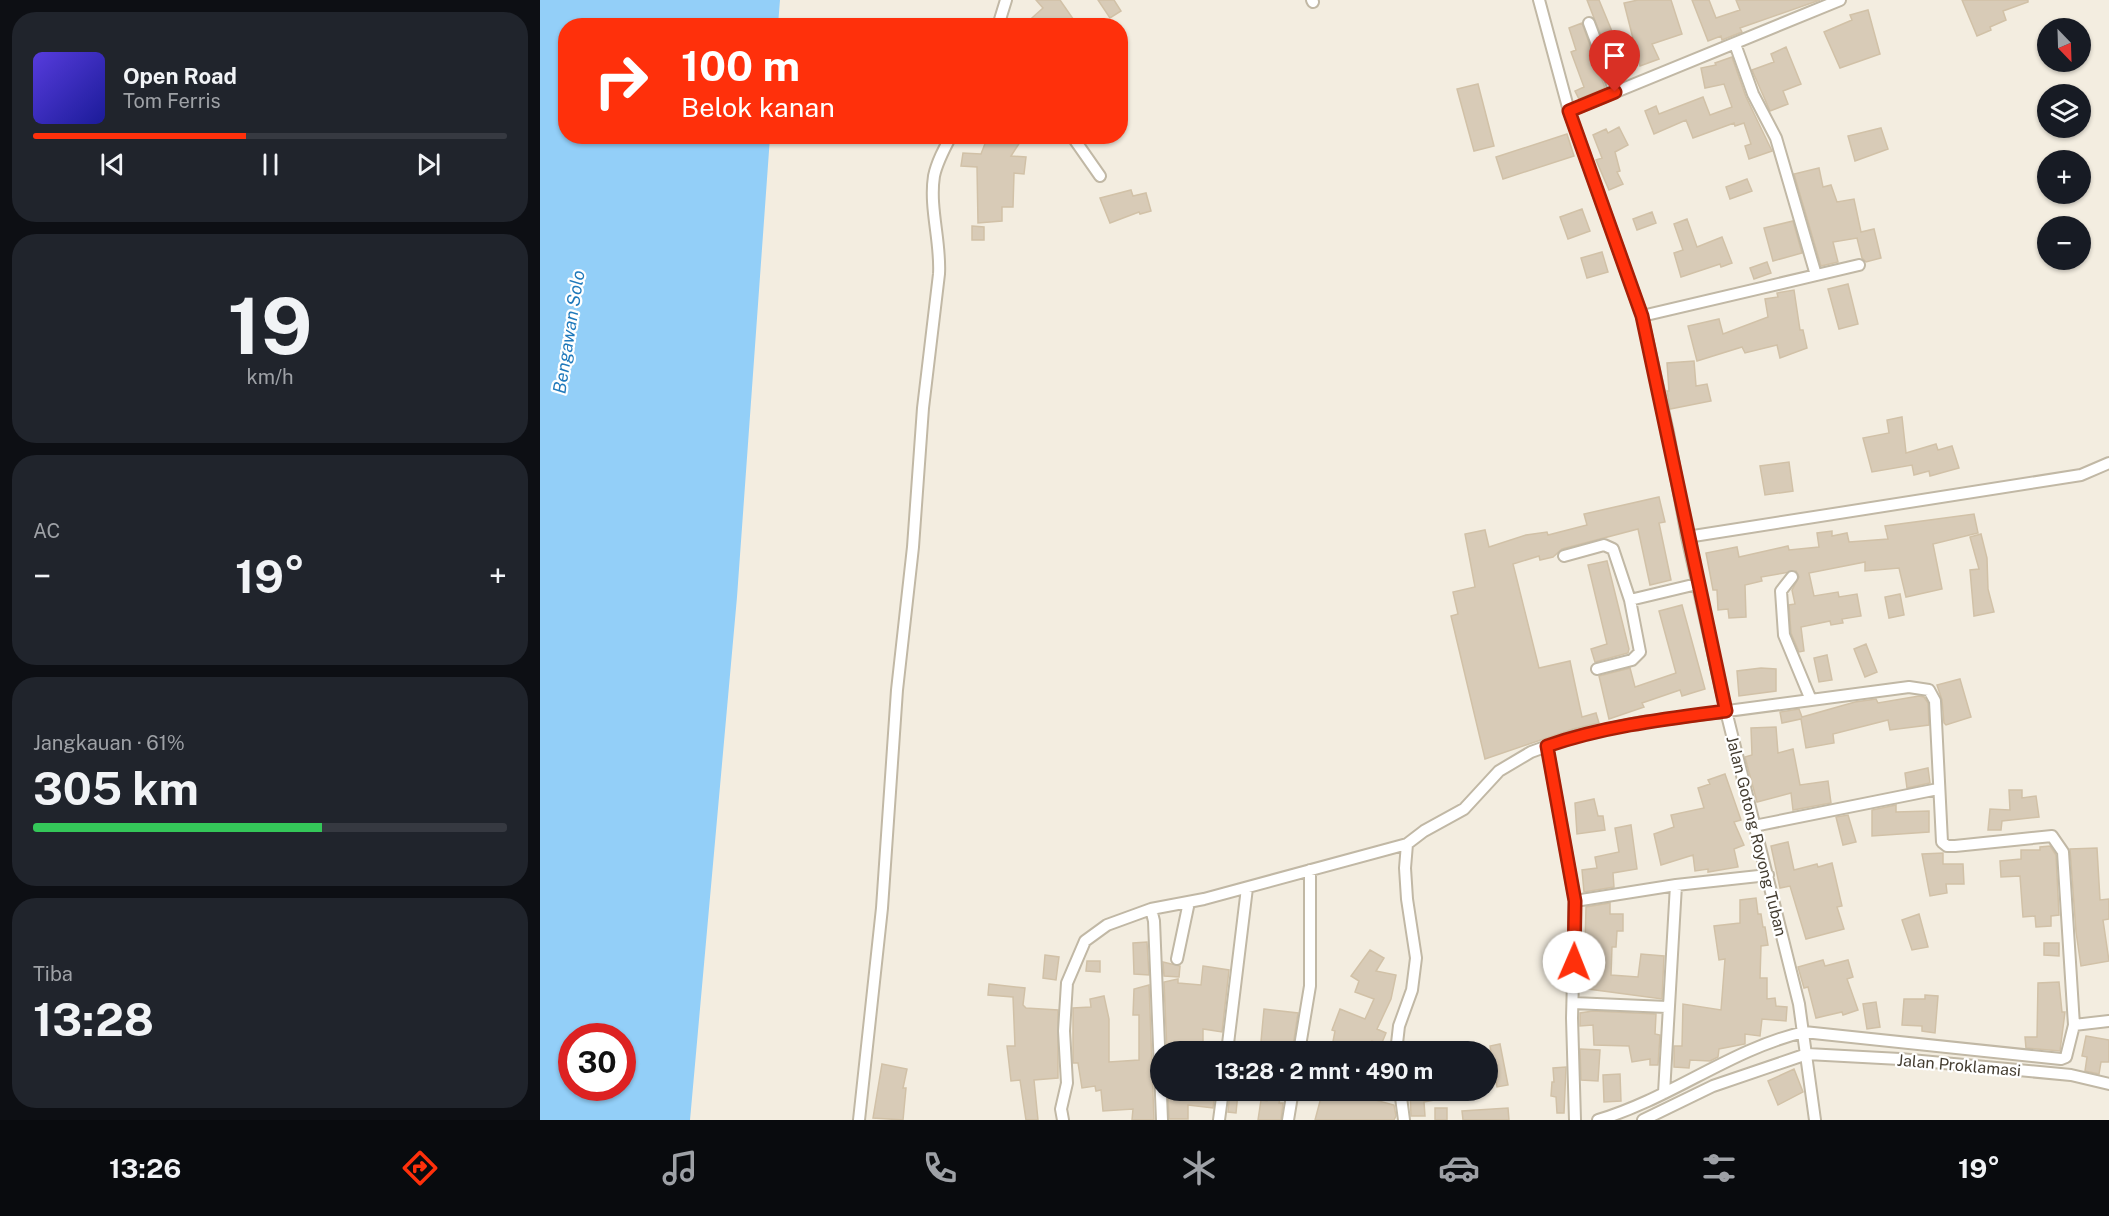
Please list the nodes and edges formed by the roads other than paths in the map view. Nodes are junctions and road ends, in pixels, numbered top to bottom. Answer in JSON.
{"nodes":[{"id":1,"x":1006,"y":0,"type":"edge"},
{"id":2,"x":1539,"y":0,"type":"edge"},
{"id":3,"x":1840,"y":0,"type":"edge"},
{"id":4,"x":1000,"y":18,"type":"edge"},
{"id":5,"x":1590,"y":23,"type":"dead end"},
{"id":6,"x":1735,"y":44,"type":"junction"},
{"id":7,"x":1615,"y":92,"type":"junction"},
{"id":8,"x":1569,"y":111,"type":"junction"},
{"id":9,"x":948,"y":144,"type":"edge"},
{"id":10,"x":1078,"y":144,"type":"edge"},
{"id":11,"x":1101,"y":176,"type":"dead end"},
{"id":12,"x":1858,"y":265,"type":"dead end"},
{"id":13,"x":1816,"y":275,"type":"junction"},
{"id":14,"x":1642,"y":316,"type":"junction"},
{"id":15,"x":2109,"y":463,"type":"edge"},
{"id":16,"x":1687,"y":537,"type":"junction"},
{"id":17,"x":1564,"y":556,"type":"dead end"},
{"id":18,"x":1792,"y":577,"type":"dead end"},
{"id":19,"x":1697,"y":584,"type":"junction"},
{"id":20,"x":1630,"y":600,"type":"junction"},
{"id":21,"x":1597,"y":669,"type":"dead end"},
{"id":22,"x":1811,"y":700,"type":"junction"},
{"id":23,"x":1726,"y":711,"type":"junction"},
{"id":24,"x":1547,"y":746,"type":"junction"},
{"id":25,"x":1938,"y":789,"type":"junction"},
{"id":26,"x":1754,"y":826,"type":"junction"},
{"id":27,"x":1407,"y":844,"type":"junction"},
{"id":28,"x":1310,"y":870,"type":"junction"},
{"id":29,"x":1768,"y":875,"type":"junction"},
{"id":30,"x":1676,"y":885,"type":"junction"},
{"id":31,"x":1247,"y":888,"type":"junction"},
{"id":32,"x":1575,"y":901,"type":"junction"},
{"id":33,"x":1189,"y":902,"type":"junction"},
{"id":34,"x":1151,"y":909,"type":"junction"},
{"id":35,"x":1177,"y":959,"type":"dead end"},
{"id":36,"x":1573,"y":1003,"type":"junction"},
{"id":37,"x":1667,"y":1007,"type":"junction"},
{"id":38,"x":2109,"y":1021,"type":"edge"},
{"id":39,"x":2074,"y":1025,"type":"junction"},
{"id":40,"x":1804,"y":1032,"type":"junction"},
{"id":41,"x":1228,"y":1041,"type":"edge"},
{"id":42,"x":1301,"y":1041,"type":"edge"},
{"id":43,"x":1397,"y":1041,"type":"edge"},
{"id":44,"x":1808,"y":1054,"type":"junction"},
{"id":45,"x":2109,"y":1084,"type":"edge"},
{"id":46,"x":1664,"y":1093,"type":"junction"},
{"id":47,"x":1221,"y":1101,"type":"edge"},
{"id":48,"x":1291,"y":1101,"type":"edge"},
{"id":49,"x":1401,"y":1101,"type":"edge"},
{"id":50,"x":859,"y":1120,"type":"edge"},
{"id":51,"x":1063,"y":1120,"type":"edge"},
{"id":52,"x":1162,"y":1120,"type":"edge"},
{"id":53,"x":1219,"y":1120,"type":"edge"},
{"id":54,"x":1288,"y":1120,"type":"edge"},
{"id":55,"x":1404,"y":1120,"type":"edge"},
{"id":56,"x":1575,"y":1120,"type":"edge"},
{"id":57,"x":1598,"y":1120,"type":"edge"},
{"id":58,"x":1644,"y":1120,"type":"edge"},
{"id":59,"x":1815,"y":1120,"type":"edge"}],
"edges":[{"from":1,"to":4,"type":"street"},
{"from":2,"to":8,"type":"street","name":"Jalan Gotong Royong Tuban"},
{"from":3,"to":6,"type":"street"},
{"from":5,"to":7,"type":"street"},
{"from":6,"to":7,"type":"street"},
{"from":6,"to":13,"type":"street"},
{"from":7,"to":8,"type":"street"},
{"from":8,"to":14,"type":"street","name":"Jalan Gotong Royong Tuban"},
{"from":9,"to":50,"type":"street"},
{"from":10,"to":11,"type":"street"},
{"from":12,"to":13,"type":"street"},
{"from":13,"to":14,"type":"street"},
{"from":14,"to":16,"type":"street","name":"Jalan Gotong Royong Tuban"},
{"from":15,"to":16,"type":"street"},
{"from":16,"to":19,"type":"street","name":"Jalan Gotong Royong Tuban"},
{"from":17,"to":20,"type":"street"},
{"from":18,"to":22,"type":"street"},
{"from":19,"to":20,"type":"street"},
{"from":19,"to":23,"type":"street","name":"Jalan Gotong Royong Tuban"},
{"from":20,"to":21,"type":"street"},
{"from":22,"to":23,"type":"street"},
{"from":22,"to":25,"type":"street"},
{"from":23,"to":24,"type":"street"},
{"from":23,"to":26,"type":"street","name":"Jalan Gotong Royong Tuban"},
{"from":24,"to":27,"type":"street"},
{"from":24,"to":32,"type":"street"},
{"from":25,"to":26,"type":"street"},
{"from":25,"to":39,"type":"street"},
{"from":26,"to":29,"type":"street","name":"Jalan Gotong Royong Tuban"},
{"from":27,"to":28,"type":"street"},
{"from":27,"to":43,"type":"street"},
{"from":28,"to":31,"type":"street"},
{"from":28,"to":42,"type":"street"},
{"from":29,"to":30,"type":"street"},
{"from":29,"to":40,"type":"street","name":"Jalan Gotong Royong Tuban"},
{"from":30,"to":32,"type":"street"},
{"from":30,"to":37,"type":"street"},
{"from":31,"to":33,"type":"street"},
{"from":31,"to":41,"type":"street"},
{"from":32,"to":36,"type":"street"},
{"from":33,"to":34,"type":"street"},
{"from":33,"to":35,"type":"street"},
{"from":34,"to":51,"type":"street"},
{"from":34,"to":52,"type":"street"},
{"from":36,"to":37,"type":"street"},
{"from":36,"to":56,"type":"street"},
{"from":37,"to":46,"type":"street"},
{"from":38,"to":39,"type":"street"},
{"from":39,"to":40,"type":"street"},
{"from":40,"to":44,"type":"street","name":"Jalan Gotong Royong Tuban"},
{"from":40,"to":46,"type":"street"},
{"from":44,"to":45,"type":"street","name":"Jalan Proklamasi"},
{"from":44,"to":58,"type":"street"},
{"from":44,"to":59,"type":"street","name":"Jalan Gotong Royong Tuban"},
{"from":46,"to":57,"type":"street"},
{"from":47,"to":53,"type":"street"},
{"from":48,"to":54,"type":"street"},
{"from":49,"to":55,"type":"street"}]}
